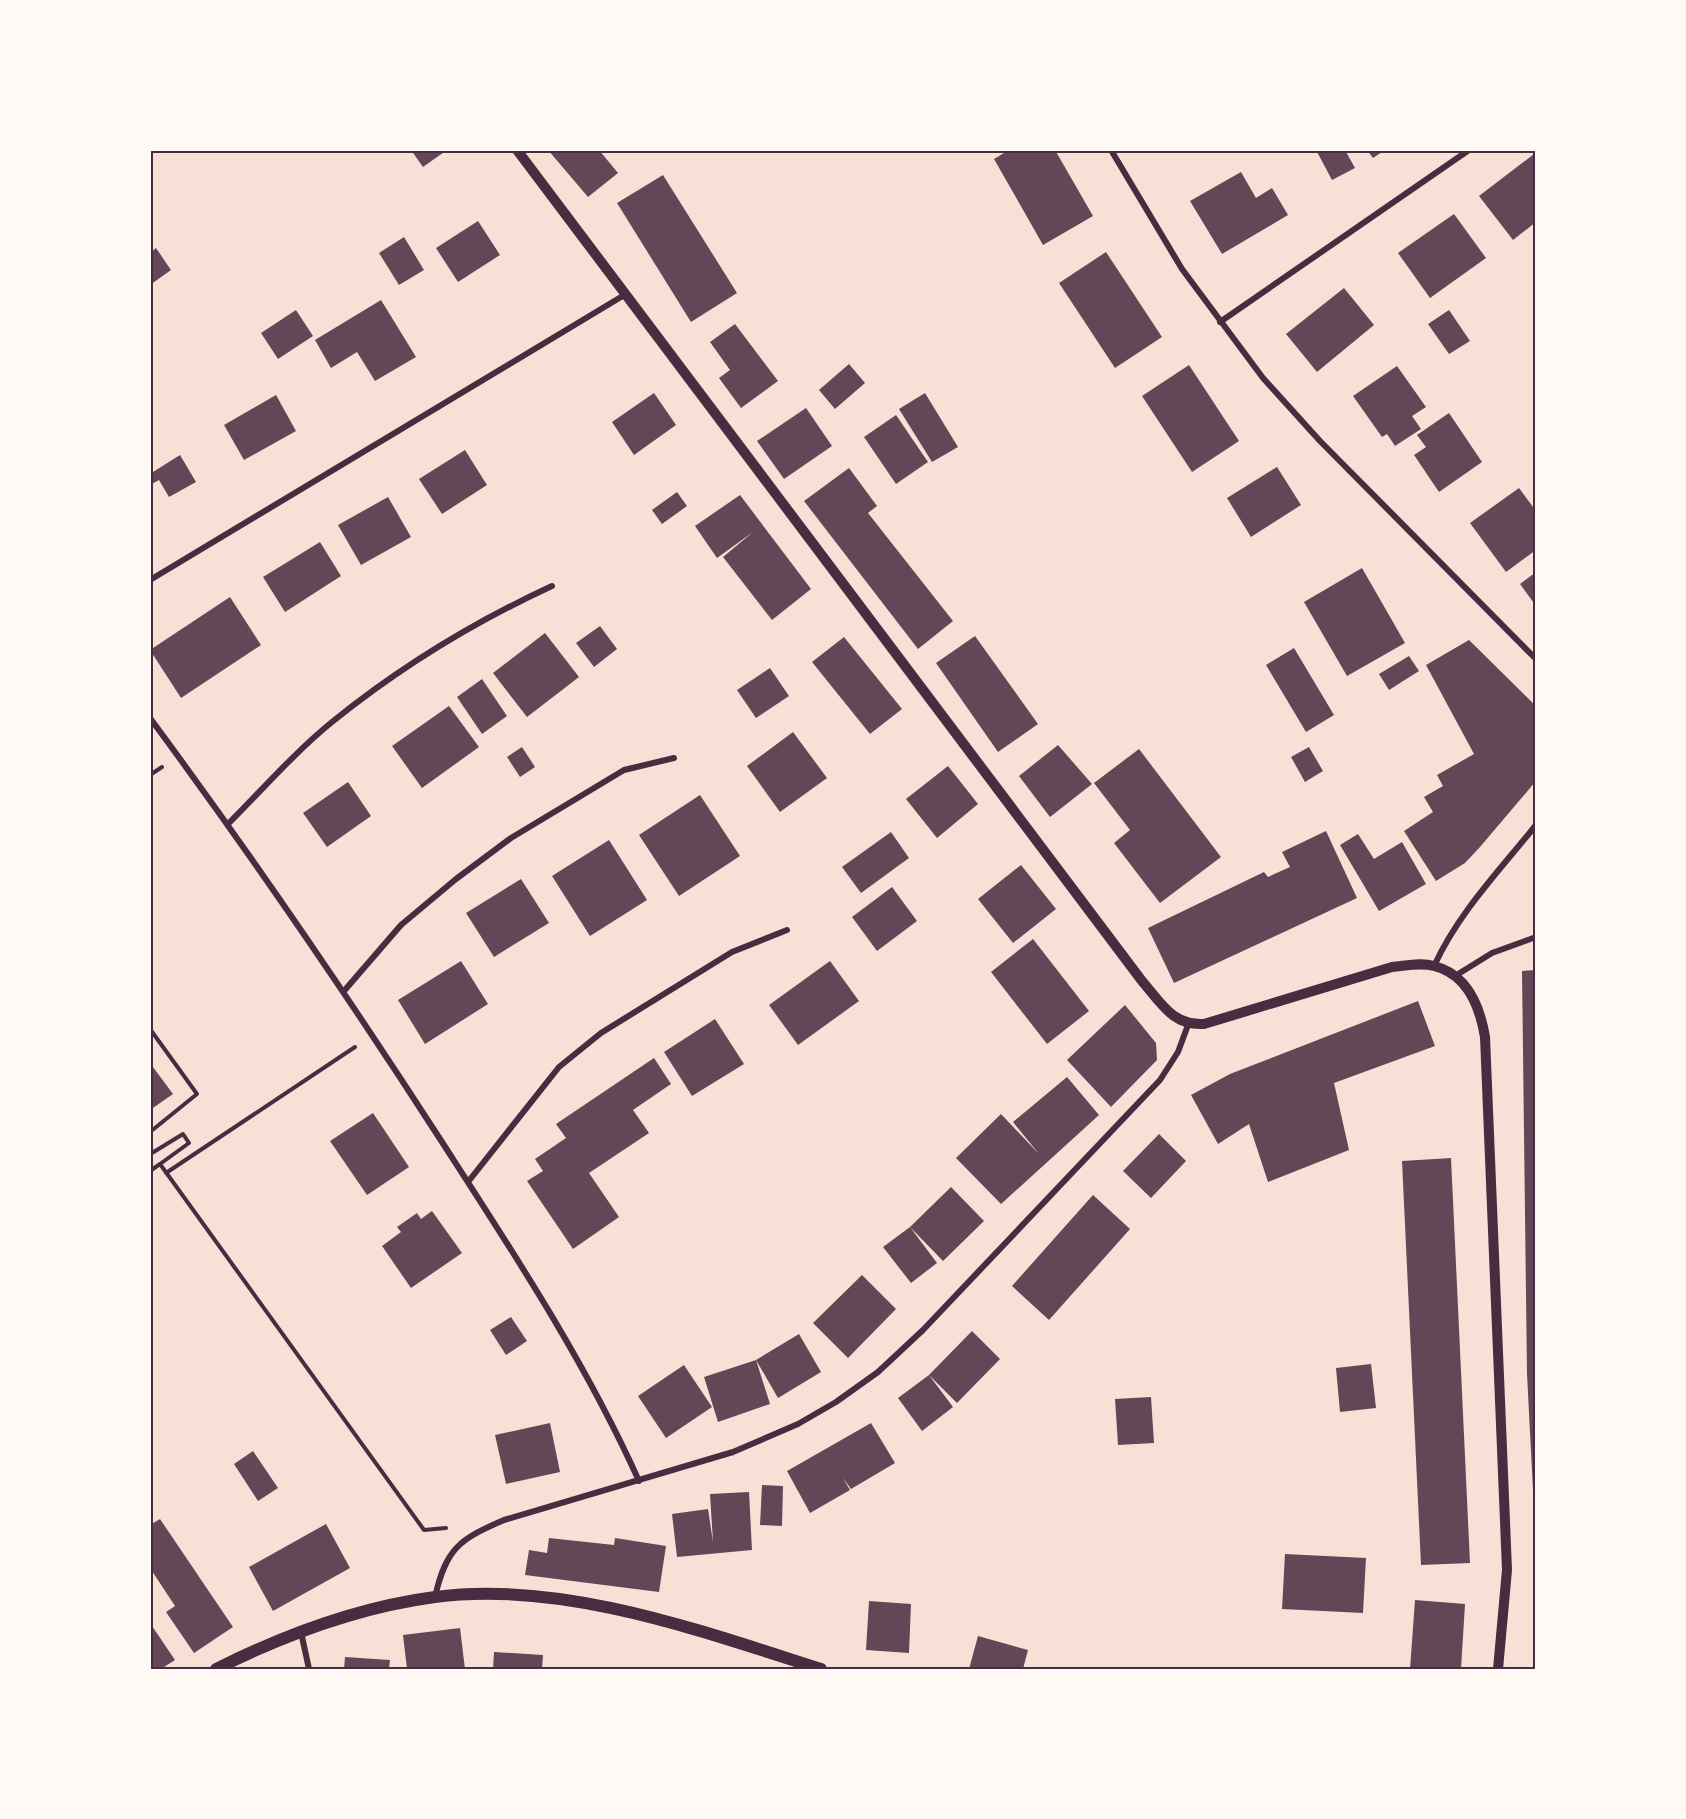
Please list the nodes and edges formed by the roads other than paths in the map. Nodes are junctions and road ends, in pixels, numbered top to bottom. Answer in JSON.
{"nodes":[{"id":1,"x":517,"y":150,"type":"edge"},
{"id":2,"x":1112,"y":150,"type":"edge"},
{"id":3,"x":1468,"y":150,"type":"edge"},
{"id":4,"x":626,"y":294,"type":"junction"},
{"id":5,"x":1220,"y":321,"type":"junction"},
{"id":6,"x":150,"y":580,"type":"edge"},
{"id":7,"x":552,"y":586,"type":"dead end"},
{"id":8,"x":1536,"y":658,"type":"edge"},
{"id":9,"x":150,"y":717,"type":"edge"},
{"id":10,"x":674,"y":758,"type":"dead end"},
{"id":11,"x":228,"y":824,"type":"junction"},
{"id":12,"x":1536,"y":825,"type":"edge"},
{"id":13,"x":787,"y":930,"type":"dead end"},
{"id":14,"x":1536,"y":937,"type":"edge"},
{"id":15,"x":1434,"y":966,"type":"junction"},
{"id":16,"x":1455,"y":976,"type":"junction"},
{"id":17,"x":344,"y":991,"type":"junction"},
{"id":18,"x":1188,"y":1025,"type":"junction"},
{"id":19,"x":468,"y":1182,"type":"junction"},
{"id":20,"x":639,"y":1481,"type":"junction"},
{"id":21,"x":435,"y":1597,"type":"junction"},
{"id":22,"x":301,"y":1631,"type":"junction"},
{"id":23,"x":216,"y":1669,"type":"edge"},
{"id":24,"x":309,"y":1669,"type":"edge"},
{"id":25,"x":820,"y":1669,"type":"edge"},
{"id":26,"x":1498,"y":1669,"type":"edge"}],
"edges":[{"from":1,"to":4,"type":"street"},
{"from":2,"to":5,"type":"street"},
{"from":3,"to":5,"type":"street"},
{"from":4,"to":6,"type":"street"},
{"from":4,"to":18,"type":"street"},
{"from":5,"to":8,"type":"street"},
{"from":7,"to":11,"type":"street"},
{"from":9,"to":11,"type":"street"},
{"from":10,"to":17,"type":"street"},
{"from":11,"to":17,"type":"street"},
{"from":12,"to":15,"type":"street"},
{"from":13,"to":19,"type":"street"},
{"from":14,"to":16,"type":"street"},
{"from":15,"to":16,"type":"street"},
{"from":15,"to":18,"type":"street"},
{"from":16,"to":26,"type":"street"},
{"from":17,"to":19,"type":"street"},
{"from":18,"to":20,"type":"street"},
{"from":19,"to":20,"type":"street"},
{"from":20,"to":21,"type":"street"},
{"from":21,"to":22,"type":"main road"},
{"from":21,"to":25,"type":"main road"},
{"from":22,"to":23,"type":"main road"},
{"from":22,"to":24,"type":"street"}]}
